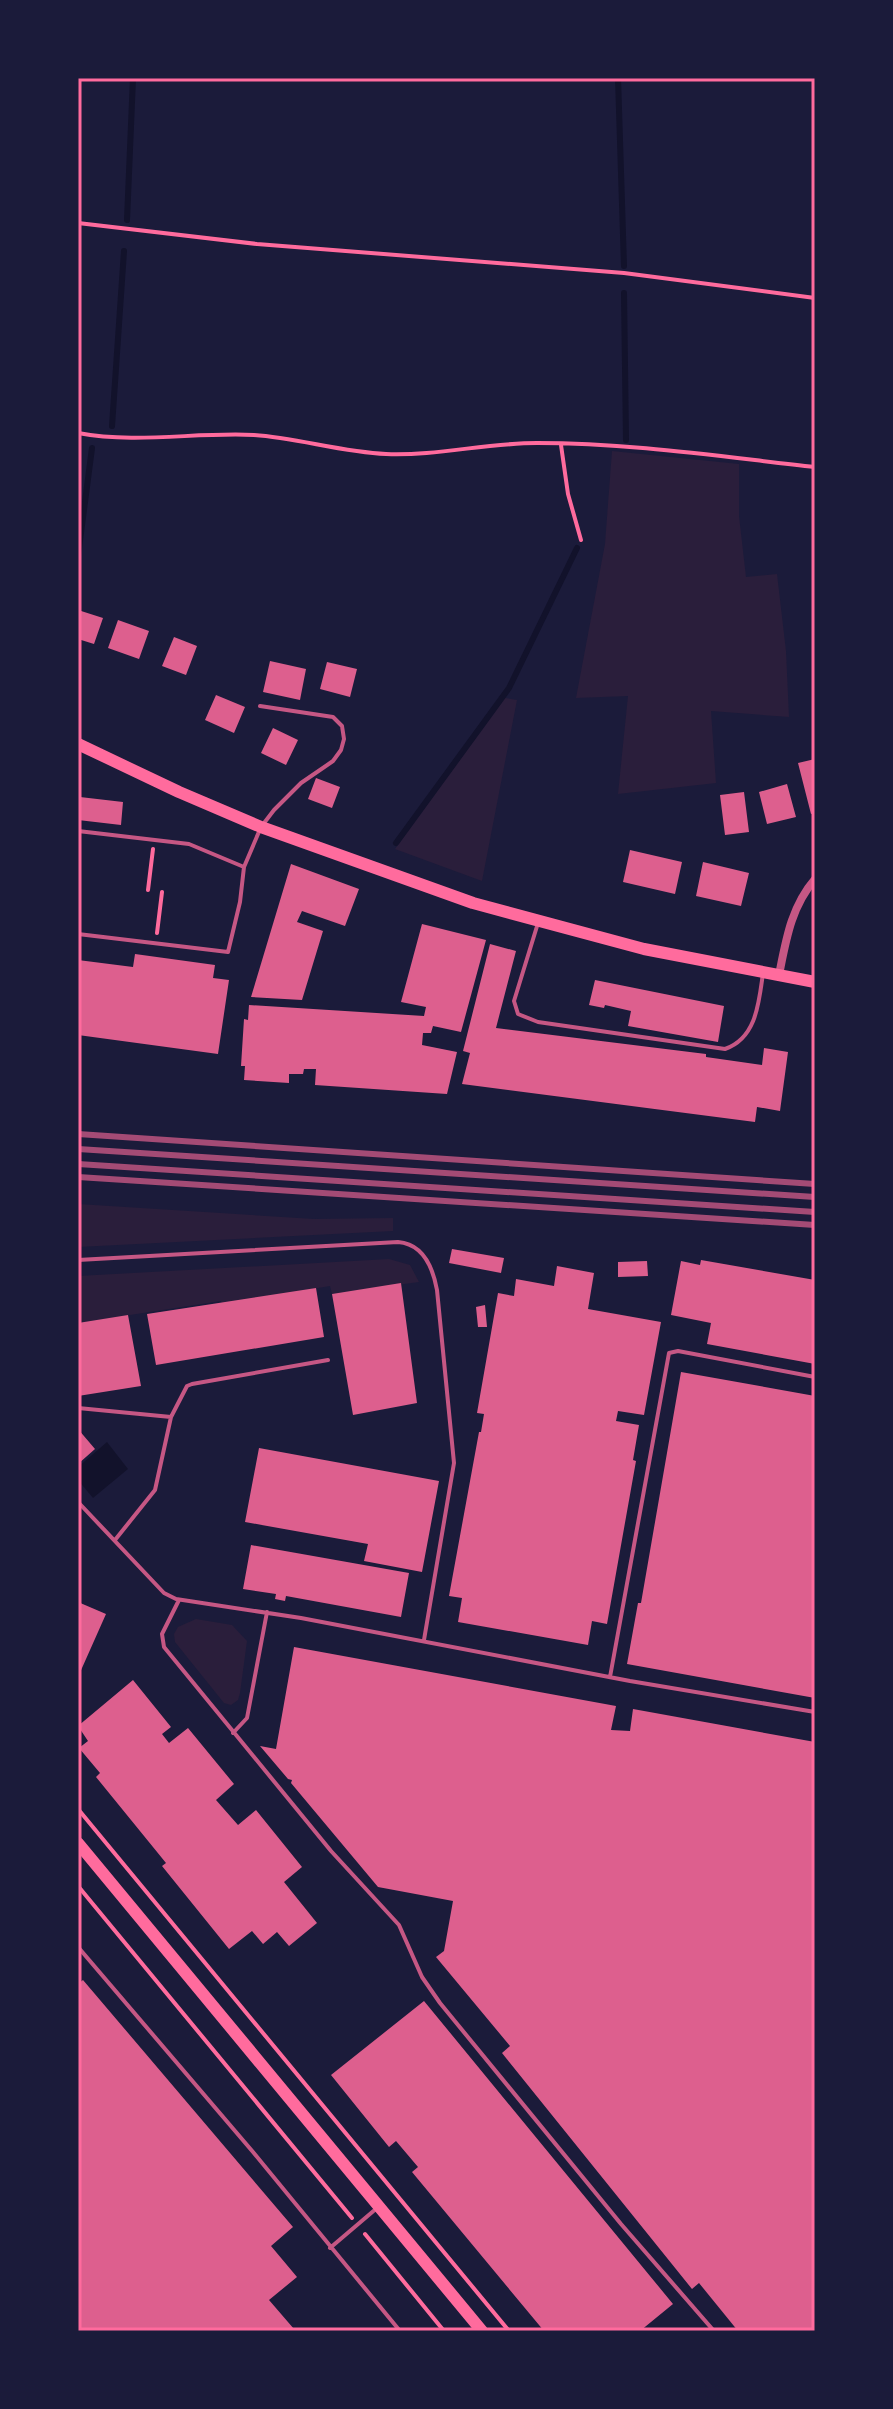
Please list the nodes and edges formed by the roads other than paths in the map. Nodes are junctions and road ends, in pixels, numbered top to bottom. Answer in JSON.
{"nodes":[{"id":1,"x":260,"y":706,"type":"dead end"},
{"id":2,"x":78,"y":744,"type":"edge"},
{"id":3,"x":261,"y":827,"type":"junction"},
{"id":4,"x":78,"y":831,"type":"edge"},
{"id":5,"x":244,"y":867,"type":"junction"},
{"id":6,"x":815,"y":879,"type":"edge"},
{"id":7,"x":538,"y":923,"type":"junction"},
{"id":8,"x":78,"y":934,"type":"edge"},
{"id":9,"x":763,"y":972,"type":"junction"},
{"id":10,"x":779,"y":975,"type":"junction"},
{"id":11,"x":815,"y":982,"type":"edge"},
{"id":12,"x":78,"y":1260,"type":"edge"},
{"id":13,"x":328,"y":1360,"type":"dead end"},
{"id":14,"x":815,"y":1377,"type":"edge"},
{"id":15,"x":78,"y":1408,"type":"edge"},
{"id":16,"x":171,"y":1417,"type":"junction"},
{"id":17,"x":78,"y":1502,"type":"edge"},
{"id":18,"x":115,"y":1540,"type":"junction"},
{"id":19,"x":179,"y":1600,"type":"junction"},
{"id":20,"x":267,"y":1612,"type":"junction"},
{"id":21,"x":424,"y":1641,"type":"junction"},
{"id":22,"x":610,"y":1677,"type":"junction"},
{"id":23,"x":815,"y":1712,"type":"edge"},
{"id":24,"x":233,"y":1733,"type":"junction"},
{"id":25,"x":78,"y":1843,"type":"edge"},
{"id":26,"x":78,"y":1947,"type":"edge"},
{"id":27,"x":379,"y":2207,"type":"junction"},
{"id":28,"x":330,"y":2248,"type":"junction"},
{"id":29,"x":400,"y":2331,"type":"edge"},
{"id":30,"x":482,"y":2331,"type":"edge"},
{"id":31,"x":714,"y":2331,"type":"edge"}],
"edges":[{"from":1,"to":3,"type":"lane"},
{"from":2,"to":3,"type":"main road"},
{"from":3,"to":5,"type":"lane"},
{"from":3,"to":7,"type":"main road"},
{"from":4,"to":5,"type":"lane"},
{"from":5,"to":8,"type":"lane"},
{"from":6,"to":10,"type":"street"},
{"from":7,"to":9,"type":"main road"},
{"from":7,"to":9,"type":"lane"},
{"from":9,"to":10,"type":"main road"},
{"from":10,"to":11,"type":"main road"},
{"from":12,"to":21,"type":"lane"},
{"from":13,"to":16,"type":"lane"},
{"from":14,"to":22,"type":"lane"},
{"from":15,"to":16,"type":"lane"},
{"from":16,"to":18,"type":"lane"},
{"from":17,"to":18,"type":"lane"},
{"from":18,"to":19,"type":"lane"},
{"from":19,"to":20,"type":"lane"},
{"from":19,"to":24,"type":"lane"},
{"from":20,"to":21,"type":"lane"},
{"from":20,"to":24,"type":"lane"},
{"from":21,"to":22,"type":"lane"},
{"from":22,"to":23,"type":"lane"},
{"from":24,"to":31,"type":"lane"},
{"from":25,"to":27,"type":"main road"},
{"from":26,"to":28,"type":"lane"},
{"from":27,"to":28,"type":"lane"},
{"from":27,"to":30,"type":"main road"},
{"from":28,"to":29,"type":"lane"}]}
